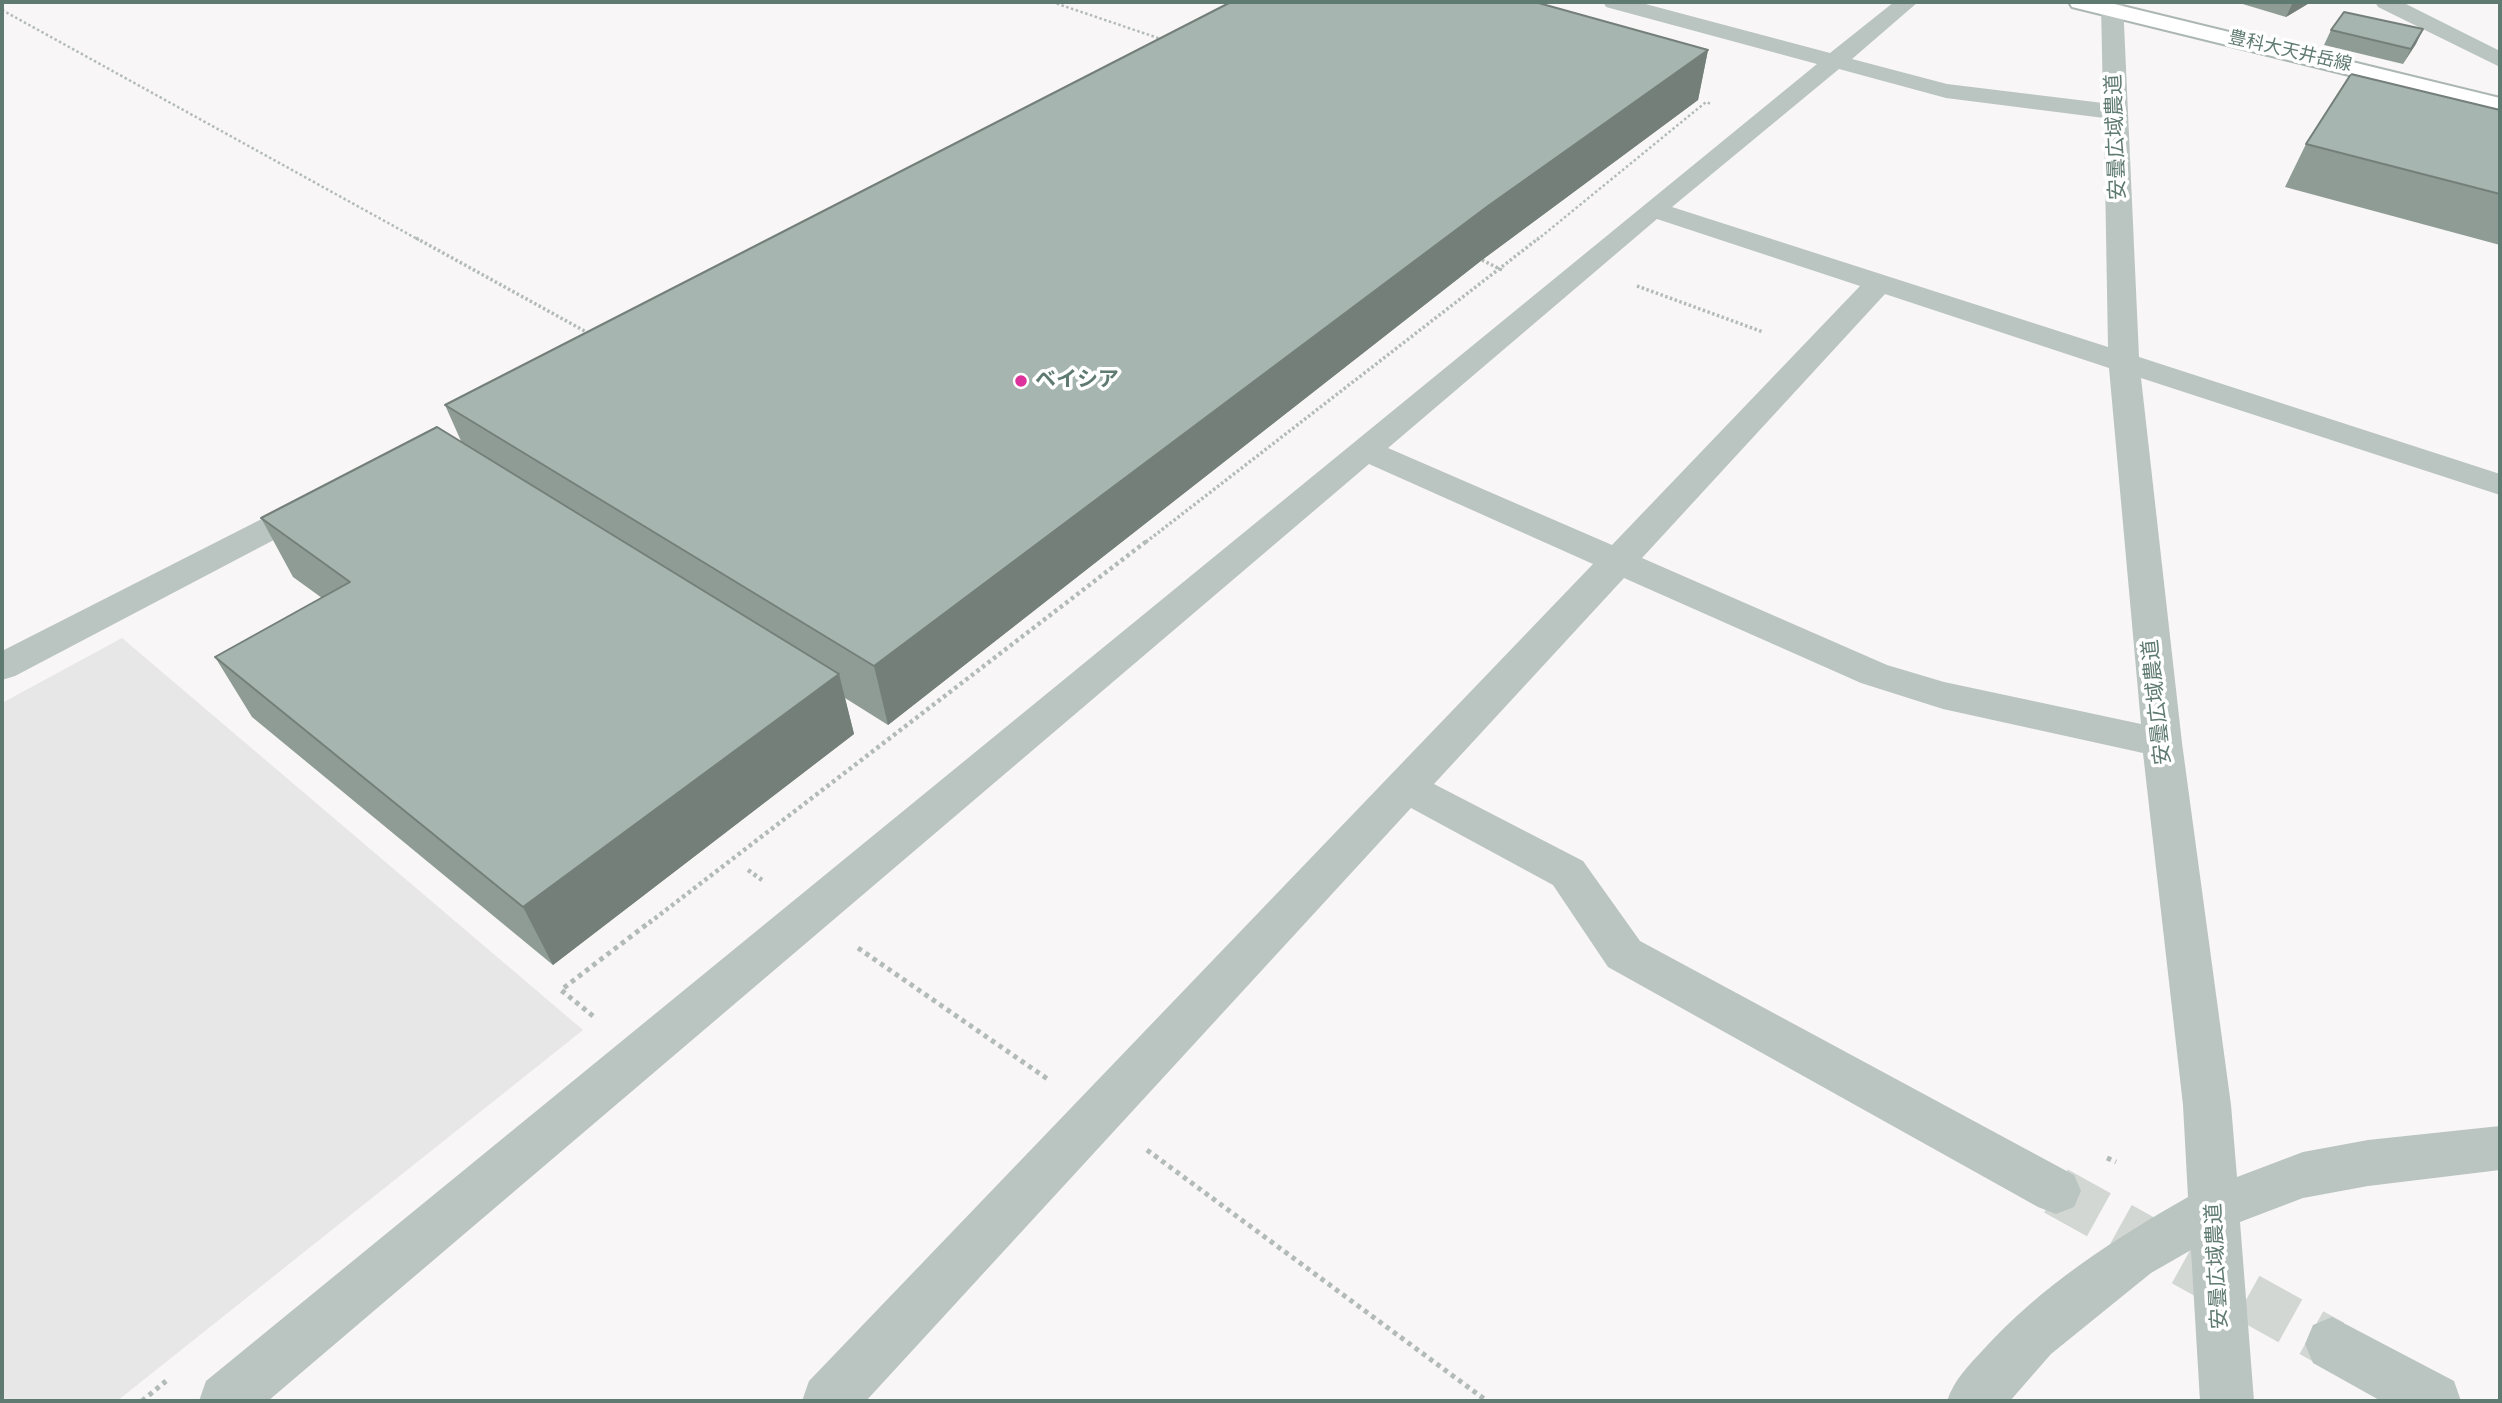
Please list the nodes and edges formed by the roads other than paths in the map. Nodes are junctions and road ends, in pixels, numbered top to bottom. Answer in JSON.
{"nodes":[{"id":1,"x":1614,"y":2,"type":"edge"},
{"id":2,"x":1907,"y":2,"type":"edge"},
{"id":3,"x":2397,"y":4,"type":"edge"},
{"id":4,"x":2102,"y":5,"type":"edge"},
{"id":5,"x":2499,"y":58,"type":"edge"},
{"id":6,"x":1834,"y":62,"type":"junction"},
{"id":7,"x":2500,"y":105,"type":"edge"},
{"id":8,"x":2116,"y":112,"type":"junction"},
{"id":9,"x":1653,"y":209,"type":"junction"},
{"id":10,"x":1880,"y":283,"type":"junction"},
{"id":11,"x":2124,"y":362,"type":"junction"},
{"id":12,"x":1367,"y":451,"type":"junction"},
{"id":13,"x":2500,"y":485,"type":"edge"},
{"id":14,"x":347,"y":489,"type":"edge"},
{"id":15,"x":1616,"y":563,"type":"junction"},
{"id":16,"x":2,"y":667,"type":"edge"},
{"id":17,"x":2162,"y":743,"type":"junction"},
{"id":18,"x":1406,"y":787,"type":"junction"},
{"id":19,"x":2500,"y":1148,"type":"edge"},
{"id":20,"x":2056,"y":1191,"type":"tunnel mouth"},
{"id":21,"x":2215,"y":1208,"type":"junction"},
{"id":22,"x":2332,"y":1344,"type":"tunnel mouth"},
{"id":23,"x":226,"y":1401,"type":"edge"},
{"id":24,"x":829,"y":1401,"type":"edge"},
{"id":25,"x":1974,"y":1401,"type":"edge"},
{"id":26,"x":2227,"y":1401,"type":"edge"},
{"id":27,"x":2434,"y":1401,"type":"edge"}],
"edges":[{"from":1,"to":6,"type":"street"},
{"from":2,"to":6,"type":"street"},
{"from":3,"to":5,"type":"street"},
{"from":4,"to":7,"type":"main road","name":"豊科大天井岳線"},
{"from":4,"to":8,"type":"street","name":"安曇広域農道"},
{"from":6,"to":8,"type":"street"},
{"from":6,"to":9,"type":"street"},
{"from":8,"to":11,"type":"street","name":"安曇広域農道"},
{"from":9,"to":10,"type":"street"},
{"from":9,"to":12,"type":"street"},
{"from":10,"to":11,"type":"street"},
{"from":10,"to":15,"type":"street"},
{"from":11,"to":13,"type":"street"},
{"from":11,"to":17,"type":"street","name":"安曇広域農道"},
{"from":12,"to":15,"type":"street"},
{"from":12,"to":23,"type":"street"},
{"from":14,"to":16,"type":"street"},
{"from":15,"to":17,"type":"street"},
{"from":15,"to":18,"type":"street"},
{"from":17,"to":21,"type":"street","name":"安曇広域農道"},
{"from":18,"to":20,"type":"street"},
{"from":18,"to":24,"type":"street"},
{"from":19,"to":21,"type":"street"},
{"from":21,"to":25,"type":"street"},
{"from":21,"to":26,"type":"street","name":"安曇広域農道"},
{"from":22,"to":27,"type":"street"}]}
